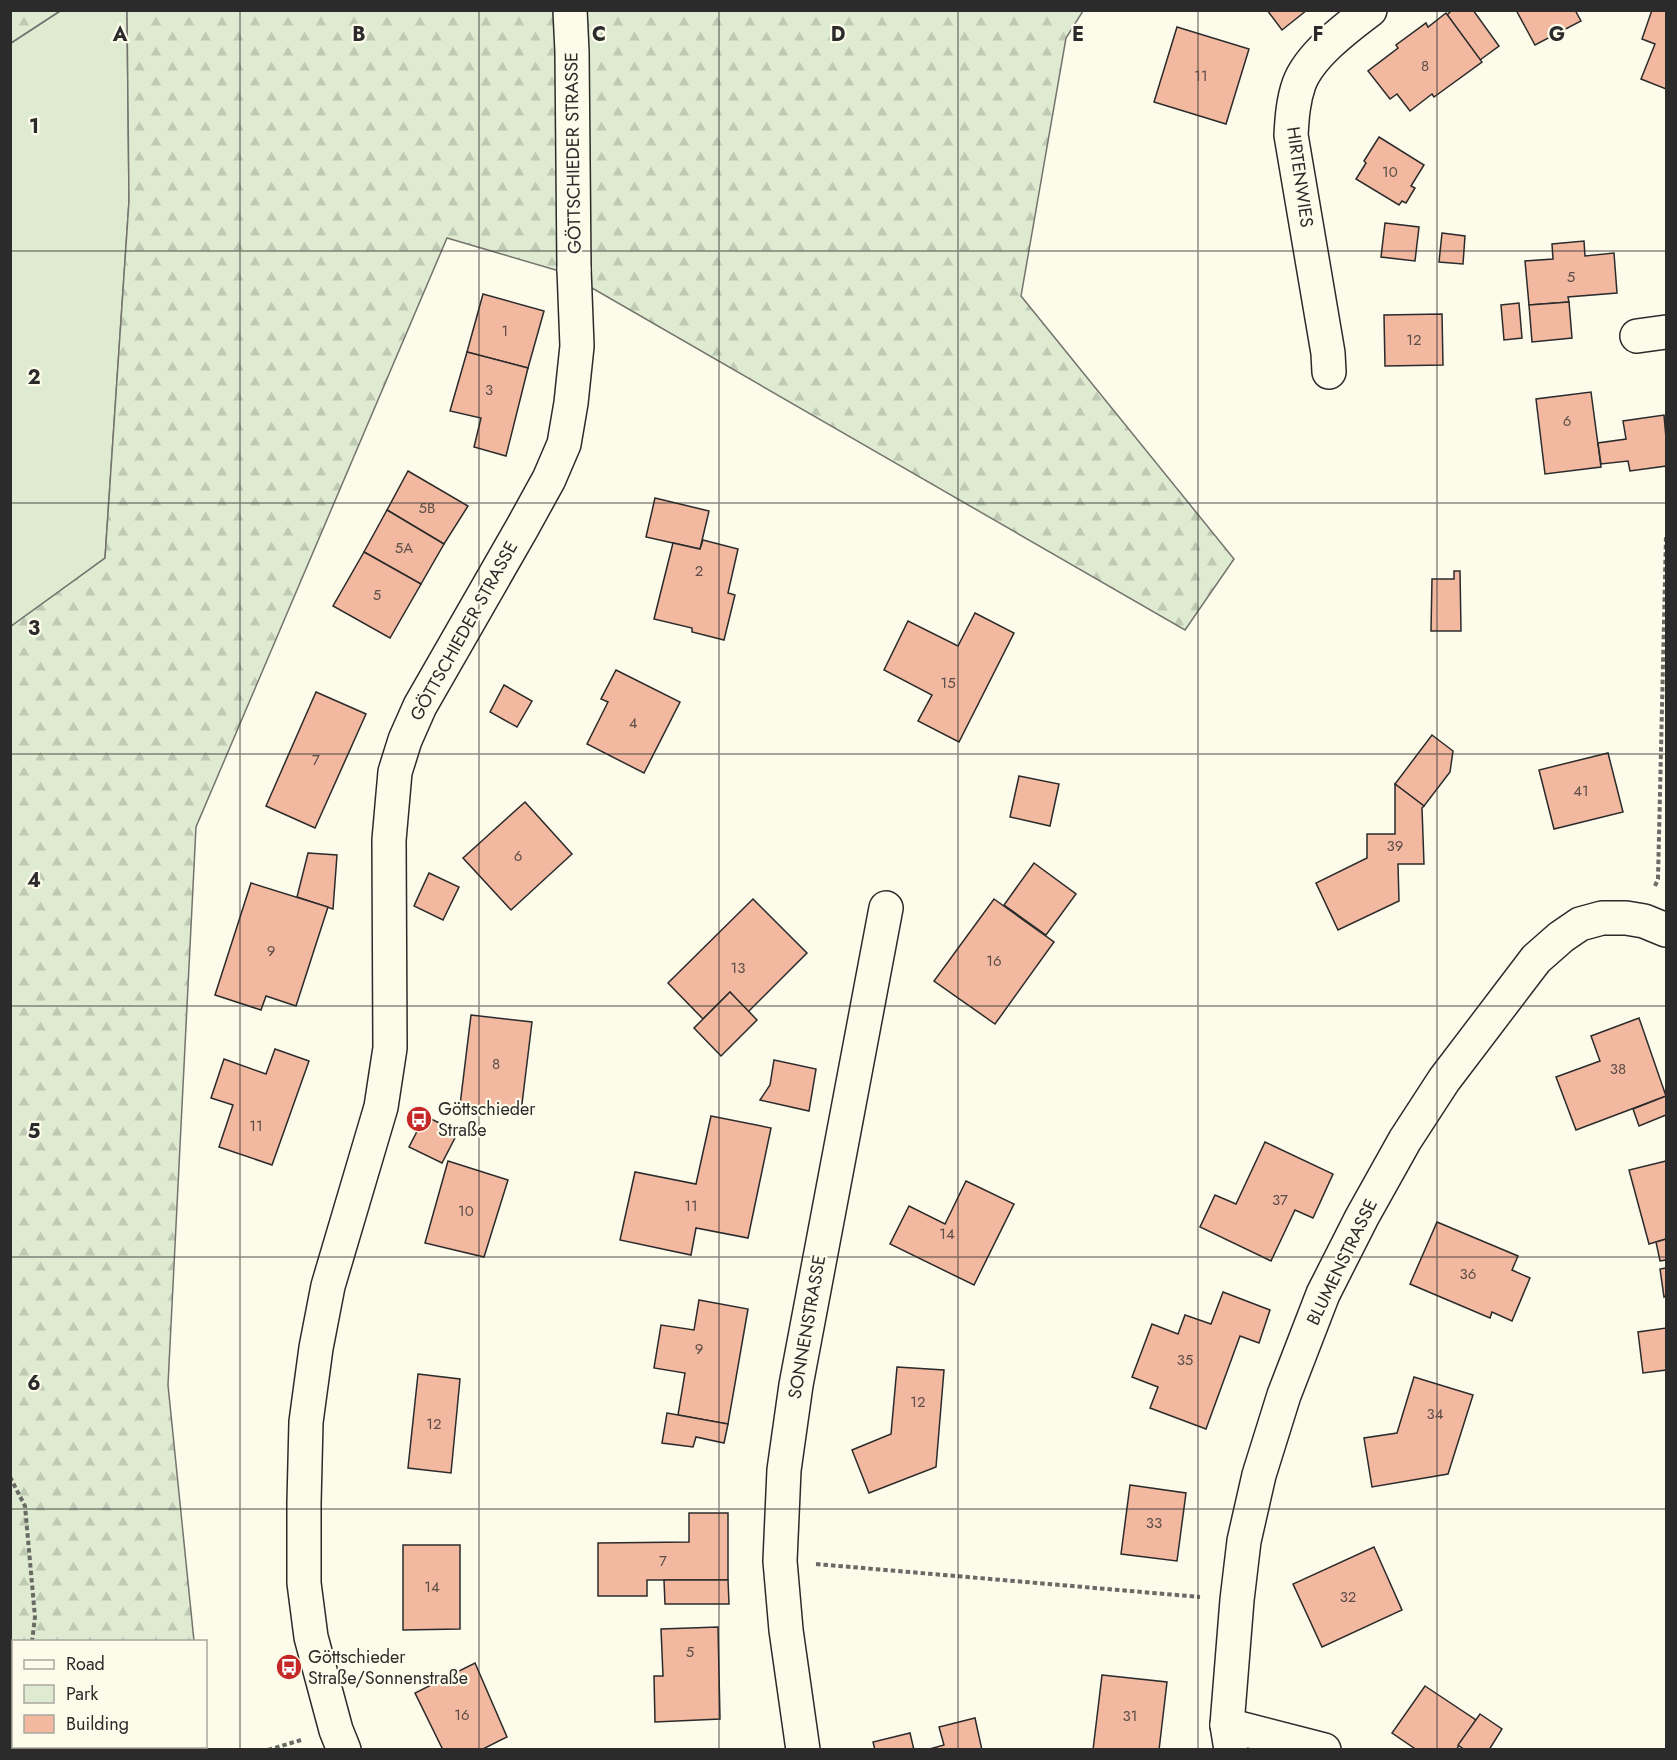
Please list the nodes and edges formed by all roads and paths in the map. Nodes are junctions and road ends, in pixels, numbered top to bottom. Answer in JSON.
{"nodes":[{"id":1,"x":570,"y":10,"type":"edge"},
{"id":2,"x":1370,"y":10,"type":"edge"},
{"id":3,"x":1329,"y":372,"type":"dead end"},
{"id":4,"x":1666,"y":536,"type":"edge"},
{"id":5,"x":886,"y":908,"type":"dead end"},
{"id":6,"x":1655,"y":926,"type":"edge"},
{"id":7,"x":10,"y":1477,"type":"edge"},
{"id":8,"x":780,"y":1561,"type":"junction"},
{"id":9,"x":1237,"y":1600,"type":"junction"},
{"id":10,"x":32,"y":1640,"type":"edge"},
{"id":11,"x":1229,"y":1737,"type":"edge"},
{"id":12,"x":344,"y":1749,"type":"edge"},
{"id":13,"x":803,"y":1749,"type":"edge"},
{"id":14,"x":1324,"y":1749,"type":"edge"}],
"edges":[{"from":1,"to":12,"type":"street","name":"GÖTTSCHIEDER STRASSE"},
{"from":2,"to":3,"type":"street","name":"HIRTENWIES"},
{"from":4,"to":6,"type":"path"},
{"from":5,"to":8,"type":"street","name":"SONNENSTRASSE"},
{"from":6,"to":9,"type":"street","name":"BLUMENSTRASSE"},
{"from":7,"to":10,"type":"path"},
{"from":8,"to":9,"type":"path"},
{"from":8,"to":13,"type":"street","name":"SONNENSTRASSE"},
{"from":9,"to":11,"type":"street","name":"BLUMENSTRASSE"},
{"from":11,"to":14,"type":"street"}]}
